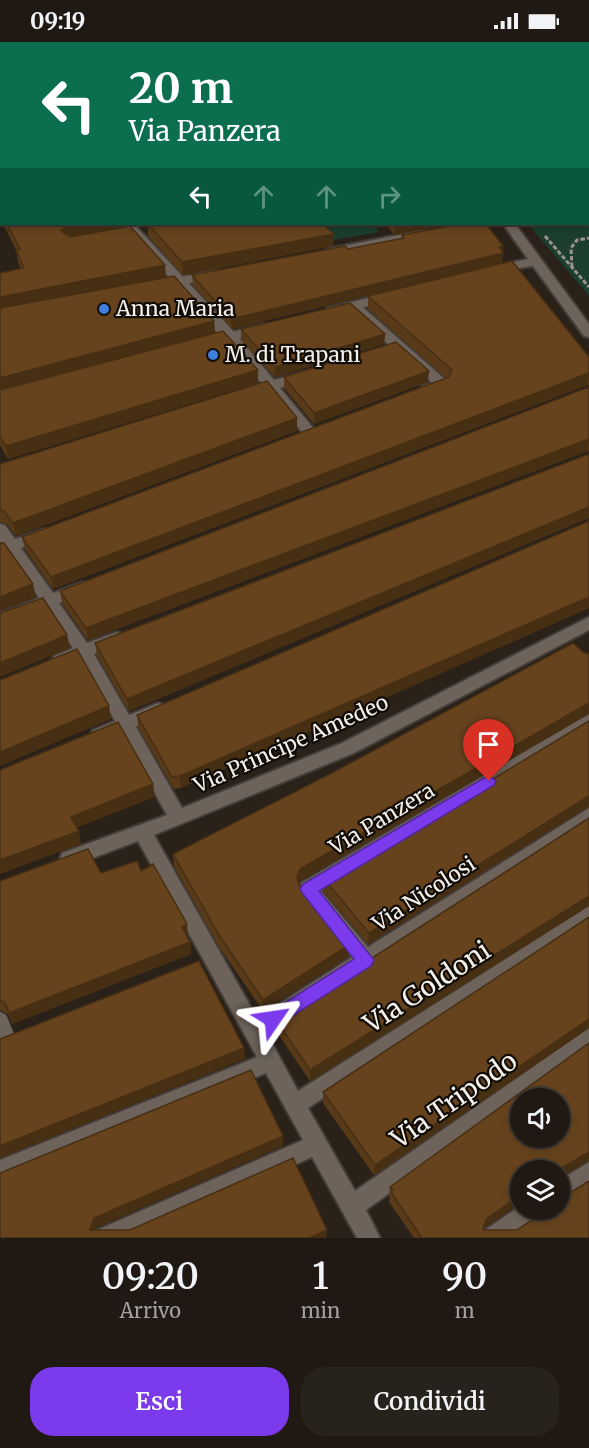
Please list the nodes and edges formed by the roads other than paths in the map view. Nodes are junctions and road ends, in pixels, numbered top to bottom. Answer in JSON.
{"nodes":[{"id":1,"x":509,"y":225,"type":"edge"},
{"id":2,"x":137,"y":228,"type":"edge"},
{"id":3,"x":431,"y":232,"type":"edge"},
{"id":4,"x":114,"y":235,"type":"edge"},
{"id":5,"x":317,"y":255,"type":"edge"},
{"id":6,"x":537,"y":261,"type":"junction"},
{"id":7,"x":225,"y":272,"type":"edge"},
{"id":8,"x":476,"y":274,"type":"edge"},
{"id":9,"x":179,"y":281,"type":"junction"},
{"id":10,"x":146,"y":288,"type":"edge"},
{"id":11,"x":397,"y":294,"type":"edge"},
{"id":12,"x":353,"y":306,"type":"junction"},
{"id":13,"x":319,"y":314,"type":"edge"},
{"id":14,"x":274,"y":325,"type":"edge"},
{"id":15,"x":589,"y":333,"type":"edge"},
{"id":16,"x":230,"y":336,"type":"junction"},
{"id":17,"x":195,"y":346,"type":"edge"},
{"id":18,"x":399,"y":346,"type":"junction"},
{"id":19,"x":377,"y":353,"type":"edge"},
{"id":20,"x":313,"y":373,"type":"edge"},
{"id":21,"x":271,"y":386,"type":"junction"},
{"id":22,"x":237,"y":396,"type":"edge"},
{"id":23,"x":409,"y":396,"type":"edge"},
{"id":24,"x":310,"y":433,"type":"edge"},
{"id":25,"x":0,"y":529,"type":"edge"},
{"id":26,"x":56,"y":530,"type":"edge"},
{"id":27,"x":6,"y":548,"type":"edge"},
{"id":28,"x":94,"y":584,"type":"edge"},
{"id":29,"x":50,"y":601,"type":"junction"},
{"id":30,"x":0,"y":619,"type":"edge"},
{"id":31,"x":589,"y":623,"type":"edge"},
{"id":32,"x":128,"y":634,"type":"edge"},
{"id":33,"x":563,"y":637,"type":"junction"},
{"id":34,"x":84,"y":651,"type":"junction"},
{"id":35,"x":580,"y":652,"type":"edge"},
{"id":36,"x":42,"y":668,"type":"edge"},
{"id":37,"x":171,"y":705,"type":"edge"},
{"id":38,"x":589,"y":721,"type":"edge"},
{"id":39,"x":127,"y":724,"type":"junction"},
{"id":40,"x":84,"y":741,"type":"edge"},
{"id":41,"x":589,"y":816,"type":"edge"},
{"id":42,"x":178,"y":818,"type":"junction"},
{"id":43,"x":143,"y":832,"type":"junction"},
{"id":44,"x":55,"y":864,"type":"edge"},
{"id":45,"x":589,"y":914,"type":"edge"},
{"id":46,"x":212,"y":957,"type":"junction"},
{"id":47,"x":366,"y":960,"type":"junction"},
{"id":48,"x":191,"y":965,"type":"edge"},
{"id":49,"x":29,"y":1029,"type":"edge"},
{"id":50,"x":254,"y":1031,"type":"junction"},
{"id":51,"x":2,"y":1032,"type":"edge"},
{"id":52,"x":589,"y":1037,"type":"edge"},
{"id":53,"x":270,"y":1061,"type":"junction"},
{"id":54,"x":295,"y":1105,"type":"junction"},
{"id":55,"x":317,"y":1144,"type":"junction"},
{"id":56,"x":0,"y":1171,"type":"edge"},
{"id":57,"x":589,"y":1173,"type":"edge"},
{"id":58,"x":570,"y":1186,"type":"edge"},
{"id":59,"x":351,"y":1207,"type":"junction"},
{"id":60,"x":520,"y":1220,"type":"edge"},
{"id":61,"x":105,"y":1238,"type":"edge"},
{"id":62,"x":369,"y":1238,"type":"edge"},
{"id":63,"x":493,"y":1238,"type":"edge"}],
"edges":[{"from":1,"to":6,"type":"street"},
{"from":2,"to":4,"type":"street"},
{"from":2,"to":9,"type":"street"},
{"from":3,"to":5,"type":"street"},
{"from":6,"to":8,"type":"street"},
{"from":6,"to":15,"type":"street"},
{"from":7,"to":9,"type":"street"},
{"from":9,"to":10,"type":"street"},
{"from":9,"to":16,"type":"street"},
{"from":11,"to":12,"type":"street"},
{"from":12,"to":13,"type":"street"},
{"from":12,"to":18,"type":"street"},
{"from":14,"to":16,"type":"street"},
{"from":16,"to":17,"type":"street"},
{"from":16,"to":21,"type":"street"},
{"from":18,"to":19,"type":"street"},
{"from":18,"to":23,"type":"street"},
{"from":20,"to":21,"type":"street"},
{"from":21,"to":22,"type":"street"},
{"from":21,"to":24,"type":"street"},
{"from":25,"to":27,"type":"street"},
{"from":26,"to":27,"type":"street"},
{"from":27,"to":29,"type":"street"},
{"from":28,"to":29,"type":"street"},
{"from":29,"to":30,"type":"street"},
{"from":29,"to":34,"type":"street"},
{"from":31,"to":33,"type":"street","name":"Via Principe Amedeo"},
{"from":32,"to":34,"type":"street"},
{"from":33,"to":35,"type":"street"},
{"from":33,"to":42,"type":"street","name":"Via Principe Amedeo"},
{"from":34,"to":36,"type":"street"},
{"from":34,"to":39,"type":"street"},
{"from":37,"to":39,"type":"street"},
{"from":38,"to":47,"type":"street","name":"Via Panzera"},
{"from":39,"to":40,"type":"street"},
{"from":39,"to":42,"type":"street"},
{"from":41,"to":47,"type":"street","name":"Via Nicolosi"},
{"from":42,"to":43,"type":"street","name":"Via Principe Amedeo"},
{"from":43,"to":44,"type":"street","name":"Via Principe Amedeo"},
{"from":43,"to":46,"type":"street"},
{"from":45,"to":54,"type":"street","name":"Via Goldoni"},
{"from":46,"to":48,"type":"street"},
{"from":46,"to":50,"type":"street"},
{"from":47,"to":50,"type":"street","name":"Via Nicolosi"},
{"from":49,"to":51,"type":"street"},
{"from":50,"to":53,"type":"street"},
{"from":52,"to":59,"type":"street","name":"Via Tripodo"},
{"from":53,"to":54,"type":"street"},
{"from":53,"to":56,"type":"street"},
{"from":54,"to":55,"type":"street"},
{"from":55,"to":59,"type":"street"},
{"from":55,"to":61,"type":"street"},
{"from":57,"to":58,"type":"street"},
{"from":59,"to":62,"type":"street"},
{"from":60,"to":63,"type":"street"}]}
